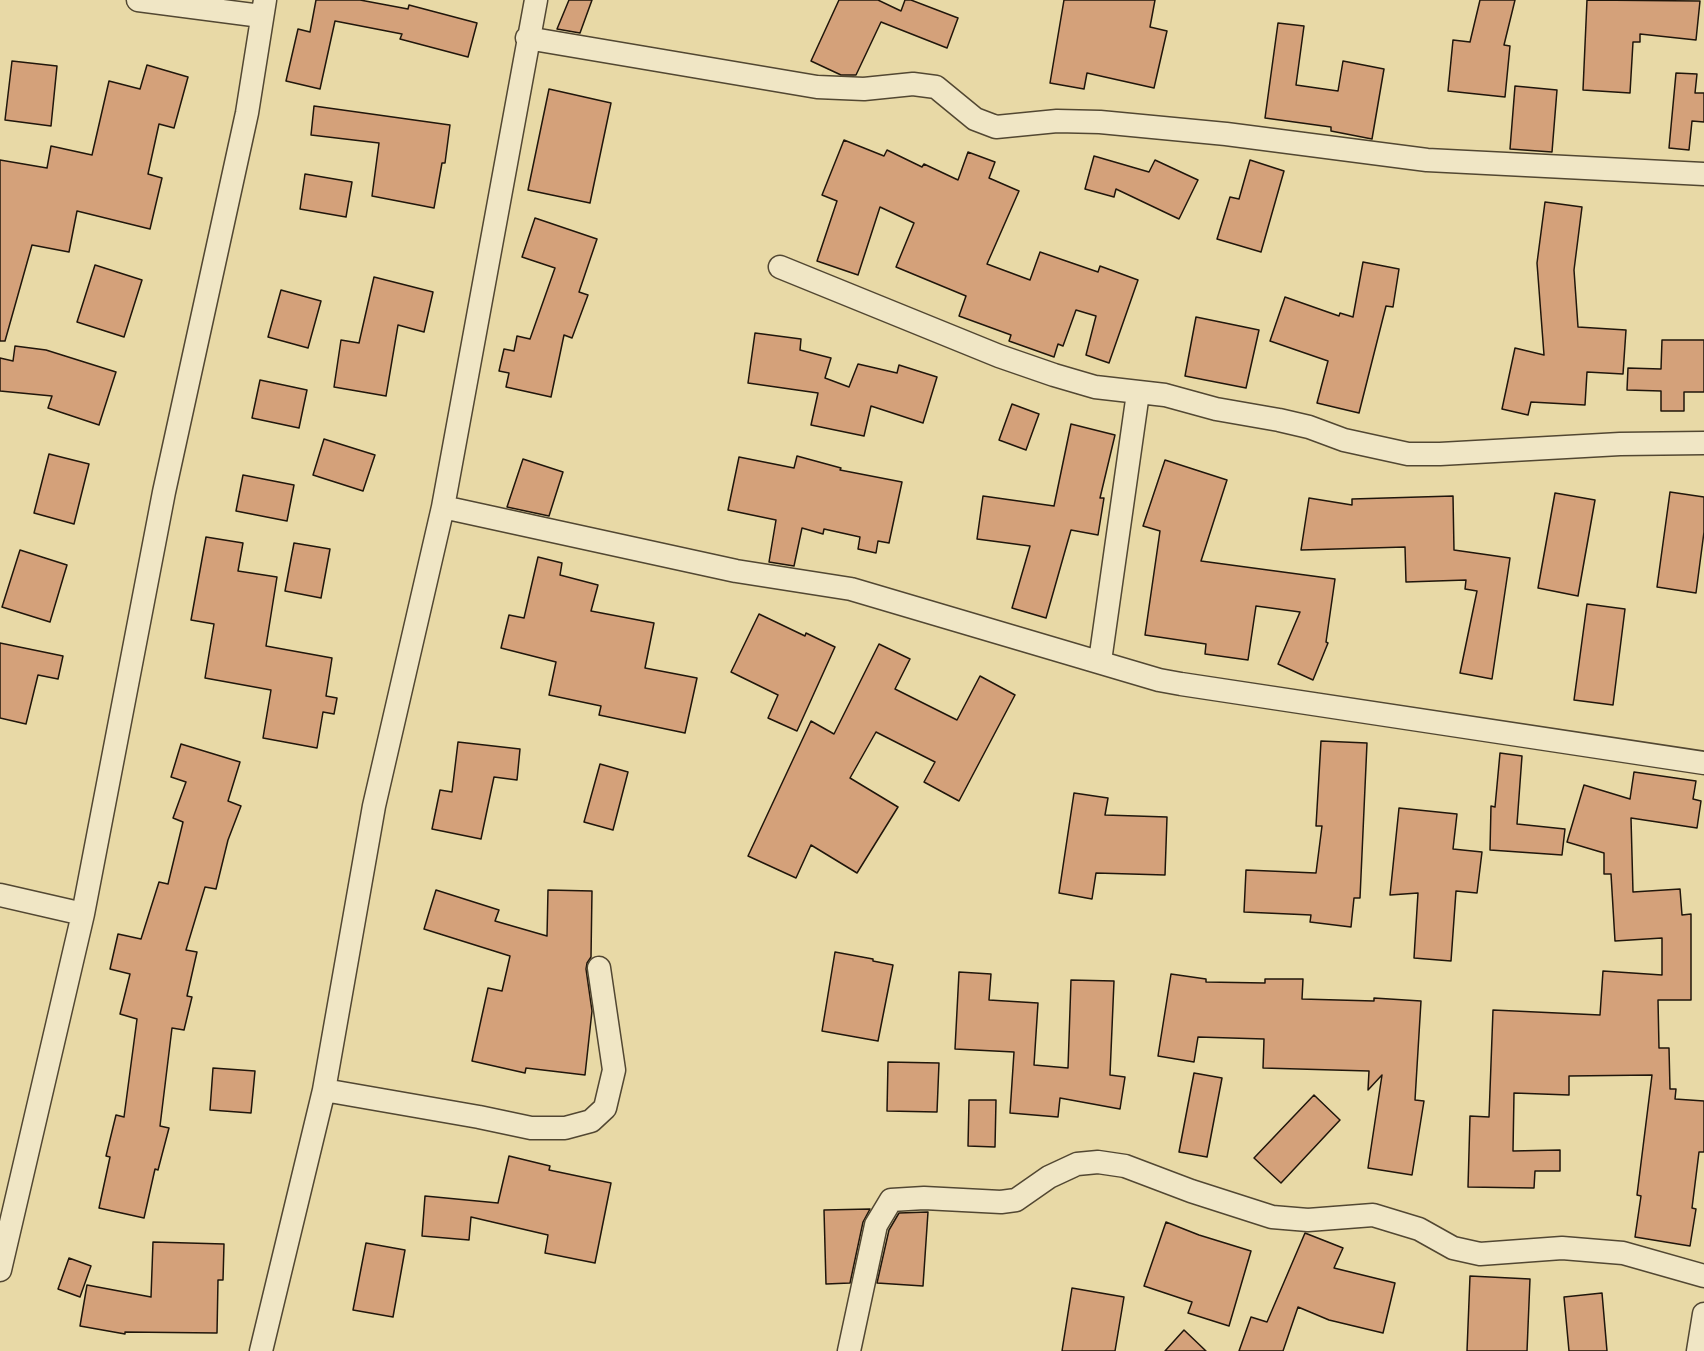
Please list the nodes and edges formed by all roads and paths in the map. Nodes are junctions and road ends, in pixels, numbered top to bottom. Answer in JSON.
{"nodes":[{"id":1,"x":138,"y":0,"type":"edge"},
{"id":2,"x":536,"y":0,"type":"edge"},
{"id":3,"x":263,"y":8,"type":"edge"},
{"id":4,"x":527,"y":38,"type":"junction"},
{"id":5,"x":1704,"y":174,"type":"edge"},
{"id":6,"x":780,"y":267,"type":"dead end"},
{"id":7,"x":1138,"y":393,"type":"junction"},
{"id":8,"x":1704,"y":443,"type":"edge"},
{"id":9,"x":443,"y":507,"type":"junction"},
{"id":10,"x":1100,"y":662,"type":"junction"},
{"id":11,"x":1704,"y":763,"type":"edge"},
{"id":12,"x":0,"y":895,"type":"edge"},
{"id":13,"x":83,"y":914,"type":"junction"},
{"id":14,"x":599,"y":968,"type":"dead end"},
{"id":15,"x":324,"y":1090,"type":"junction"},
{"id":16,"x":0,"y":1270,"type":"edge"},
{"id":17,"x":1704,"y":1275,"type":"edge"},
{"id":18,"x":1704,"y":1314,"type":"edge"},
{"id":19,"x":261,"y":1351,"type":"edge"},
{"id":20,"x":849,"y":1351,"type":"edge"},
{"id":21,"x":1698,"y":1351,"type":"edge"}],
"edges":[{"from":1,"to":3,"type":"street"},
{"from":2,"to":4,"type":"street"},
{"from":3,"to":13,"type":"street"},
{"from":4,"to":5,"type":"street"},
{"from":4,"to":9,"type":"street"},
{"from":6,"to":7,"type":"street"},
{"from":7,"to":8,"type":"street"},
{"from":7,"to":10,"type":"street"},
{"from":9,"to":10,"type":"street"},
{"from":9,"to":15,"type":"street"},
{"from":10,"to":11,"type":"street"},
{"from":12,"to":13,"type":"street"},
{"from":13,"to":16,"type":"street"},
{"from":14,"to":15,"type":"street"},
{"from":15,"to":19,"type":"street"},
{"from":17,"to":20,"type":"street"},
{"from":18,"to":21,"type":"street"}]}
